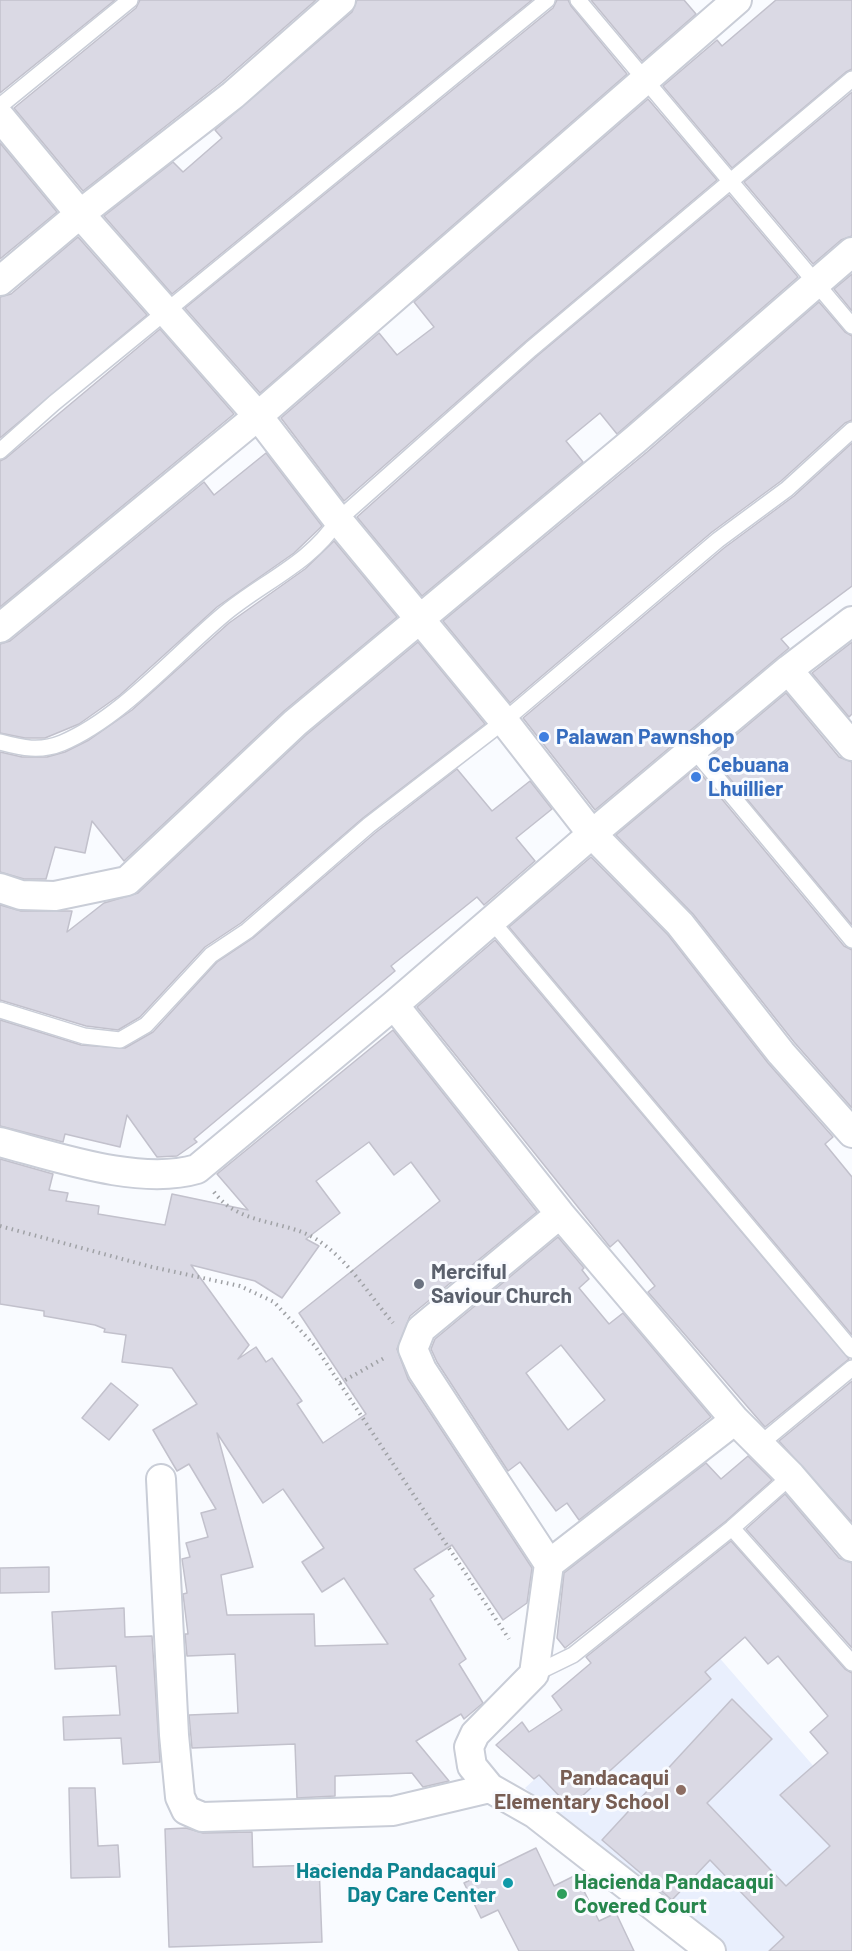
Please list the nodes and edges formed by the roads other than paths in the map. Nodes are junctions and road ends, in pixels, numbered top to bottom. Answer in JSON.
{"nodes":[{"id":1,"x":130,"y":0,"type":"edge"},
{"id":2,"x":341,"y":0,"type":"edge"},
{"id":3,"x":547,"y":0,"type":"edge"},
{"id":4,"x":578,"y":0,"type":"edge"},
{"id":5,"x":737,"y":0,"type":"edge"},
{"id":6,"x":646,"y":77,"type":"junction"},
{"id":7,"x":852,"y":79,"type":"edge"},
{"id":8,"x":0,"y":106,"type":"edge"},
{"id":9,"x":0,"y":117,"type":"edge"},
{"id":10,"x":731,"y":182,"type":"junction"},
{"id":11,"x":80,"y":214,"type":"junction"},
{"id":12,"x":852,"y":252,"type":"edge"},
{"id":13,"x":0,"y":281,"type":"edge"},
{"id":14,"x":815,"y":283,"type":"junction"},
{"id":15,"x":166,"y":313,"type":"junction"},
{"id":16,"x":852,"y":326,"type":"edge"},
{"id":17,"x":258,"y":416,"type":"junction"},
{"id":18,"x":852,"y":430,"type":"edge"},
{"id":19,"x":0,"y":451,"type":"edge"},
{"id":20,"x":338,"y":520,"type":"junction"},
{"id":21,"x":420,"y":619,"type":"junction"},
{"id":22,"x":852,"y":621,"type":"edge"},
{"id":23,"x":0,"y":628,"type":"edge"},
{"id":24,"x":788,"y":670,"type":"junction"},
{"id":25,"x":504,"y":721,"type":"junction"},
{"id":26,"x":0,"y":742,"type":"edge"},
{"id":27,"x":852,"y":746,"type":"edge"},
{"id":28,"x":694,"y":750,"type":"junction"},
{"id":29,"x":592,"y":834,"type":"junction"},
{"id":30,"x":0,"y":888,"type":"edge"},
{"id":31,"x":490,"y":919,"type":"junction"},
{"id":32,"x":852,"y":940,"type":"edge"},
{"id":33,"x":394,"y":1005,"type":"junction"},
{"id":34,"x":0,"y":1010,"type":"edge"},
{"id":35,"x":852,"y":1133,"type":"edge"},
{"id":36,"x":0,"y":1142,"type":"edge"},
{"id":37,"x":560,"y":1214,"type":"junction"},
{"id":38,"x":852,"y":1350,"type":"edge"},
{"id":39,"x":852,"y":1368,"type":"edge"},
{"id":40,"x":735,"y":1420,"type":"junction"},
{"id":41,"x":760,"y":1444,"type":"junction"},
{"id":42,"x":791,"y":1476,"type":"junction"},
{"id":43,"x":161,"y":1479,"type":"dead end"},
{"id":44,"x":732,"y":1528,"type":"junction"},
{"id":45,"x":852,"y":1547,"type":"edge"},
{"id":46,"x":549,"y":1564,"type":"junction"},
{"id":47,"x":852,"y":1663,"type":"edge"},
{"id":48,"x":534,"y":1674,"type":"junction"},
{"id":49,"x":490,"y":1788,"type":"junction"},
{"id":50,"x":708,"y":1950,"type":"edge"}],
"edges":[{"from":1,"to":8,"type":"lane"},
{"from":2,"to":11,"type":"street"},
{"from":3,"to":15,"type":"lane"},
{"from":4,"to":6,"type":"lane"},
{"from":5,"to":6,"type":"street"},
{"from":6,"to":10,"type":"lane"},
{"from":6,"to":17,"type":"street"},
{"from":7,"to":10,"type":"lane"},
{"from":9,"to":11,"type":"street"},
{"from":10,"to":14,"type":"lane"},
{"from":10,"to":20,"type":"lane"},
{"from":11,"to":13,"type":"street"},
{"from":11,"to":15,"type":"street"},
{"from":12,"to":14,"type":"street"},
{"from":14,"to":16,"type":"lane"},
{"from":14,"to":21,"type":"street"},
{"from":15,"to":17,"type":"street"},
{"from":15,"to":19,"type":"lane"},
{"from":17,"to":20,"type":"street"},
{"from":17,"to":23,"type":"street"},
{"from":18,"to":25,"type":"lane"},
{"from":20,"to":21,"type":"street"},
{"from":20,"to":26,"type":"lane"},
{"from":21,"to":25,"type":"street"},
{"from":21,"to":30,"type":"street"},
{"from":22,"to":24,"type":"street"},
{"from":24,"to":27,"type":"street"},
{"from":24,"to":28,"type":"street"},
{"from":25,"to":29,"type":"street"},
{"from":25,"to":34,"type":"lane"},
{"from":28,"to":29,"type":"street"},
{"from":28,"to":32,"type":"lane"},
{"from":29,"to":31,"type":"street"},
{"from":29,"to":35,"type":"street"},
{"from":31,"to":33,"type":"street"},
{"from":31,"to":38,"type":"lane"},
{"from":33,"to":36,"type":"street"},
{"from":33,"to":37,"type":"street"},
{"from":37,"to":40,"type":"street"},
{"from":37,"to":46,"type":"street"},
{"from":39,"to":41,"type":"lane"},
{"from":40,"to":41,"type":"street"},
{"from":40,"to":46,"type":"street"},
{"from":41,"to":42,"type":"street"},
{"from":42,"to":44,"type":"lane"},
{"from":42,"to":45,"type":"street"},
{"from":43,"to":49,"type":"street"},
{"from":44,"to":47,"type":"lane"},
{"from":44,"to":48,"type":"lane"},
{"from":46,"to":48,"type":"street"},
{"from":48,"to":49,"type":"street"},
{"from":49,"to":50,"type":"street"}]}
